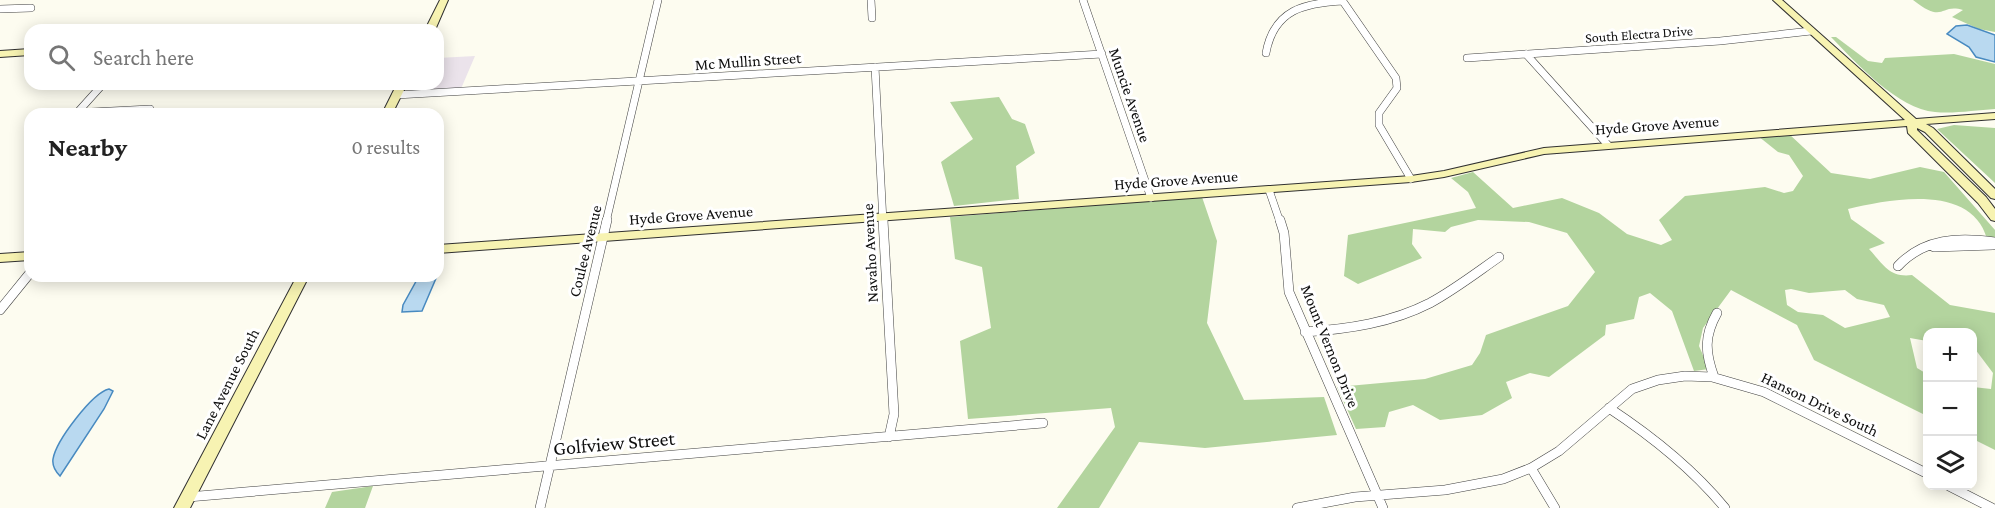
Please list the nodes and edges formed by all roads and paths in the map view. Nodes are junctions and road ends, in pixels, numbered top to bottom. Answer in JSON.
{"nodes":[{"id":1,"x":444,"y":0,"type":"edge"},
{"id":2,"x":658,"y":0,"type":"edge"},
{"id":3,"x":871,"y":0,"type":"edge"},
{"id":4,"x":1083,"y":0,"type":"edge"},
{"id":5,"x":1342,"y":0,"type":"edge"},
{"id":6,"x":1777,"y":0,"type":"edge"},
{"id":7,"x":32,"y":8,"type":"dead end"},
{"id":8,"x":0,"y":9,"type":"edge"},
{"id":9,"x":872,"y":18,"type":"dead end"},
{"id":10,"x":433,"y":24,"type":"edge"},
{"id":11,"x":1811,"y":31,"type":"junction"},
{"id":12,"x":24,"y":52,"type":"edge"},
{"id":13,"x":1266,"y":53,"type":"dead end"},
{"id":14,"x":0,"y":54,"type":"edge"},
{"id":15,"x":1102,"y":54,"type":"junction"},
{"id":16,"x":1526,"y":54,"type":"junction"},
{"id":17,"x":1467,"y":58,"type":"dead end"},
{"id":18,"x":875,"y":67,"type":"junction"},
{"id":19,"x":640,"y":82,"type":"junction"},
{"id":20,"x":97,"y":90,"type":"edge"},
{"id":21,"x":399,"y":90,"type":"edge"},
{"id":22,"x":396,"y":95,"type":"junction"},
{"id":23,"x":81,"y":108,"type":"edge"},
{"id":24,"x":390,"y":108,"type":"edge"},
{"id":25,"x":1995,"y":116,"type":"edge"},
{"id":26,"x":1912,"y":121,"type":"junction"},
{"id":27,"x":1608,"y":145,"type":"junction"},
{"id":28,"x":1411,"y":179,"type":"junction"},
{"id":29,"x":1269,"y":190,"type":"junction"},
{"id":30,"x":1995,"y":195,"type":"edge"},
{"id":31,"x":1151,"y":198,"type":"junction"},
{"id":32,"x":883,"y":217,"type":"junction"},
{"id":33,"x":1995,"y":217,"type":"edge"},
{"id":34,"x":604,"y":237,"type":"junction"},
{"id":35,"x":1995,"y":243,"type":"edge"},
{"id":36,"x":444,"y":249,"type":"edge"},
{"id":37,"x":24,"y":256,"type":"edge"},
{"id":38,"x":1499,"y":257,"type":"dead end"},
{"id":39,"x":0,"y":258,"type":"edge"},
{"id":40,"x":1899,"y":266,"type":"dead end"},
{"id":41,"x":24,"y":280,"type":"edge"},
{"id":42,"x":300,"y":282,"type":"edge"},
{"id":43,"x":0,"y":310,"type":"edge"},
{"id":44,"x":1717,"y":313,"type":"dead end"},
{"id":45,"x":1305,"y":332,"type":"junction"},
{"id":46,"x":1714,"y":377,"type":"junction"},
{"id":47,"x":1609,"y":408,"type":"junction"},
{"id":48,"x":1043,"y":423,"type":"dead end"},
{"id":49,"x":888,"y":437,"type":"junction"},
{"id":50,"x":549,"y":467,"type":"junction"},
{"id":51,"x":1531,"y":468,"type":"junction"},
{"id":52,"x":1923,"y":471,"type":"edge"},
{"id":53,"x":1957,"y":490,"type":"edge"},
{"id":54,"x":1377,"y":495,"type":"junction"},
{"id":55,"x":185,"y":503,"type":"edge"},
{"id":56,"x":540,"y":508,"type":"edge"},
{"id":57,"x":1297,"y":508,"type":"edge"},
{"id":58,"x":1383,"y":508,"type":"edge"},
{"id":59,"x":1554,"y":508,"type":"edge"},
{"id":60,"x":1725,"y":508,"type":"edge"},
{"id":61,"x":1992,"y":508,"type":"edge"}],
"edges":[{"from":1,"to":10,"type":"street"},
{"from":2,"to":19,"type":"street","name":"Coulee Avenue"},
{"from":3,"to":9,"type":"street"},
{"from":4,"to":15,"type":"street","name":"Muncie Avenue"},
{"from":5,"to":13,"type":"street"},
{"from":5,"to":28,"type":"street"},
{"from":6,"to":11,"type":"street"},
{"from":7,"to":8,"type":"street"},
{"from":11,"to":16,"type":"street","name":"South Electra Drive"},
{"from":11,"to":26,"type":"street"},
{"from":12,"to":14,"type":"street"},
{"from":15,"to":18,"type":"street","name":"Mc Mullin Street"},
{"from":15,"to":31,"type":"street","name":"Muncie Avenue"},
{"from":16,"to":17,"type":"street","name":"South Electra Drive"},
{"from":16,"to":27,"type":"street"},
{"from":18,"to":19,"type":"street","name":"Mc Mullin Street"},
{"from":18,"to":32,"type":"street","name":"Navaho Avenue"},
{"from":19,"to":22,"type":"street","name":"Mc Mullin Street"},
{"from":19,"to":34,"type":"street","name":"Coulee Avenue"},
{"from":20,"to":23,"type":"street"},
{"from":21,"to":22,"type":"street"},
{"from":22,"to":24,"type":"street"},
{"from":25,"to":26,"type":"street","name":"Hyde Grove Avenue"},
{"from":26,"to":27,"type":"street","name":"Hyde Grove Avenue"},
{"from":26,"to":30,"type":"street"},
{"from":26,"to":33,"type":"street"},
{"from":27,"to":28,"type":"street","name":"Hyde Grove Avenue"},
{"from":28,"to":29,"type":"street","name":"Hyde Grove Avenue"},
{"from":29,"to":31,"type":"street","name":"Hyde Grove Avenue"},
{"from":29,"to":45,"type":"street","name":"Mount Vernon Drive"},
{"from":31,"to":32,"type":"street","name":"Hyde Grove Avenue"},
{"from":32,"to":34,"type":"street","name":"Hyde Grove Avenue"},
{"from":32,"to":49,"type":"street","name":"Navaho Avenue"},
{"from":34,"to":36,"type":"street","name":"Hyde Grove Avenue"},
{"from":34,"to":50,"type":"street","name":"Coulee Avenue"},
{"from":35,"to":40,"type":"street"},
{"from":37,"to":39,"type":"street"},
{"from":38,"to":45,"type":"street"},
{"from":41,"to":43,"type":"street"},
{"from":42,"to":55,"type":"street","name":"Lane Avenue South"},
{"from":44,"to":46,"type":"street"},
{"from":45,"to":54,"type":"street","name":"Mount Vernon Drive"},
{"from":46,"to":47,"type":"street","name":"Hanson Drive South"},
{"from":46,"to":52,"type":"street","name":"Hanson Drive South"},
{"from":47,"to":51,"type":"street","name":"Hanson Drive South"},
{"from":47,"to":60,"type":"street"},
{"from":48,"to":49,"type":"street","name":"Golfview Street"},
{"from":49,"to":50,"type":"street","name":"Golfview Street"},
{"from":50,"to":55,"type":"street","name":"Golfview Street"},
{"from":50,"to":56,"type":"street","name":"Coulee Avenue"},
{"from":51,"to":54,"type":"street","name":"Hanson Drive South"},
{"from":51,"to":59,"type":"street"},
{"from":53,"to":61,"type":"street"},
{"from":54,"to":57,"type":"street","name":"Hanson Drive South"},
{"from":54,"to":58,"type":"street","name":"Mount Vernon Drive"}]}
